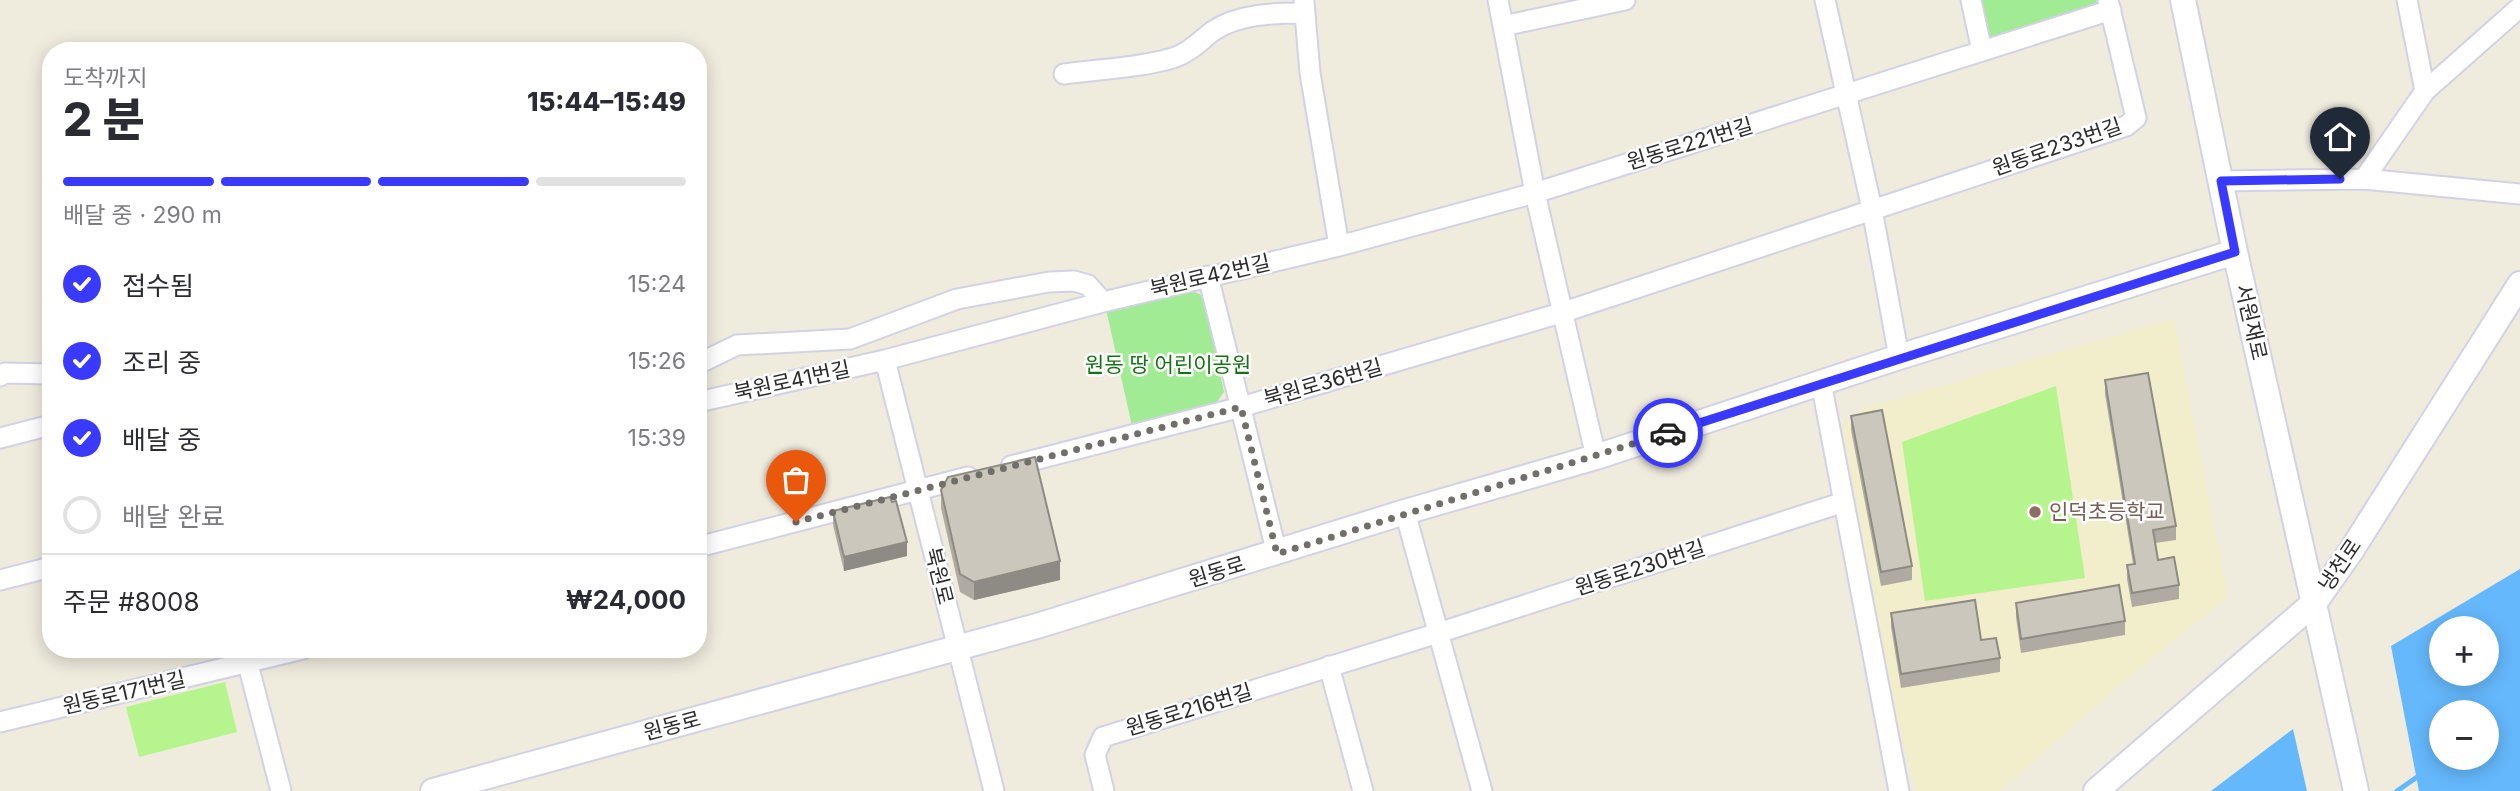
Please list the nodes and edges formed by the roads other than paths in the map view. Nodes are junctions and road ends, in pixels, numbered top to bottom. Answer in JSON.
{"nodes":[{"id":1,"x":1498,"y":0,"type":"edge"},
{"id":2,"x":1625,"y":0,"type":"edge"},
{"id":3,"x":1825,"y":0,"type":"edge"},
{"id":4,"x":1970,"y":0,"type":"edge"},
{"id":5,"x":2183,"y":0,"type":"edge"},
{"id":6,"x":2407,"y":0,"type":"edge"},
{"id":7,"x":2109,"y":5,"type":"edge"},
{"id":8,"x":1304,"y":6,"type":"edge"},
{"id":9,"x":2520,"y":7,"type":"edge"},
{"id":10,"x":1503,"y":26,"type":"junction"},
{"id":11,"x":1982,"y":51,"type":"junction"},
{"id":12,"x":1064,"y":75,"type":"dead end"},
{"id":13,"x":2425,"y":91,"type":"junction"},
{"id":14,"x":1846,"y":95,"type":"junction"},
{"id":15,"x":2364,"y":179,"type":"junction"},
{"id":16,"x":2221,"y":181,"type":"junction"},
{"id":17,"x":1535,"y":193,"type":"junction"},
{"id":18,"x":2520,"y":194,"type":"edge"},
{"id":19,"x":1872,"y":209,"type":"junction"},
{"id":20,"x":1339,"y":246,"type":"junction"},
{"id":21,"x":2235,"y":252,"type":"junction"},
{"id":22,"x":1208,"y":276,"type":"junction"},
{"id":23,"x":2520,"y":284,"type":"edge"},
{"id":24,"x":1103,"y":302,"type":"junction"},
{"id":25,"x":1564,"y":312,"type":"junction"},
{"id":26,"x":1899,"y":357,"type":"junction"},
{"id":27,"x":707,"y":360,"type":"edge"},
{"id":28,"x":885,"y":360,"type":"junction"},
{"id":29,"x":42,"y":374,"type":"edge"},
{"id":30,"x":0,"y":376,"type":"edge"},
{"id":31,"x":1821,"y":382,"type":"junction"},
{"id":32,"x":707,"y":400,"type":"edge"},
{"id":33,"x":1241,"y":407,"type":"junction"},
{"id":34,"x":42,"y":427,"type":"edge"},
{"id":35,"x":0,"y":438,"type":"edge"},
{"id":36,"x":1596,"y":457,"type":"junction"},
{"id":37,"x":918,"y":490,"type":"junction"},
{"id":38,"x":1844,"y":502,"type":"junction"},
{"id":39,"x":1405,"y":512,"type":"junction"},
{"id":40,"x":707,"y":545,"type":"edge"},
{"id":41,"x":1277,"y":554,"type":"junction"},
{"id":42,"x":42,"y":570,"type":"edge"},
{"id":43,"x":0,"y":580,"type":"edge"},
{"id":44,"x":2315,"y":601,"type":"junction"},
{"id":45,"x":1437,"y":634,"type":"junction"},
{"id":46,"x":957,"y":648,"type":"junction"},
{"id":47,"x":238,"y":658,"type":"edge"},
{"id":48,"x":246,"y":658,"type":"edge"},
{"id":49,"x":1329,"y":666,"type":"junction"},
{"id":50,"x":0,"y":722,"type":"edge"},
{"id":51,"x":281,"y":791,"type":"edge"},
{"id":52,"x":433,"y":791,"type":"edge"},
{"id":53,"x":993,"y":791,"type":"edge"},
{"id":54,"x":1104,"y":791,"type":"edge"},
{"id":55,"x":1363,"y":791,"type":"edge"},
{"id":56,"x":1482,"y":791,"type":"edge"},
{"id":57,"x":1898,"y":791,"type":"edge"},
{"id":58,"x":2096,"y":791,"type":"edge"},
{"id":59,"x":2356,"y":791,"type":"edge"}],
"edges":[{"from":1,"to":10,"type":"street"},
{"from":2,"to":10,"type":"street"},
{"from":3,"to":14,"type":"street"},
{"from":4,"to":11,"type":"street"},
{"from":5,"to":16,"type":"street","name":"서원재로"},
{"from":6,"to":13,"type":"street"},
{"from":7,"to":11,"type":"street","name":"원동로233번길"},
{"from":7,"to":19,"type":"street","name":"원동로233번길"},
{"from":8,"to":12,"type":"street"},
{"from":8,"to":20,"type":"street"},
{"from":9,"to":13,"type":"street"},
{"from":10,"to":17,"type":"street"},
{"from":11,"to":14,"type":"street","name":"원동로233번길"},
{"from":13,"to":15,"type":"street"},
{"from":14,"to":17,"type":"street","name":"원동로221번길"},
{"from":14,"to":19,"type":"street"},
{"from":15,"to":16,"type":"street"},
{"from":15,"to":18,"type":"street"},
{"from":16,"to":21,"type":"street","name":"서원재로"},
{"from":17,"to":20,"type":"street","name":"북원로42번길"},
{"from":17,"to":25,"type":"street"},
{"from":19,"to":25,"type":"street"},
{"from":19,"to":26,"type":"street"},
{"from":20,"to":22,"type":"street","name":"북원로42번길"},
{"from":21,"to":26,"type":"street","name":"원동로"},
{"from":21,"to":44,"type":"street","name":"서원재로"},
{"from":22,"to":24,"type":"street","name":"북원로42번길"},
{"from":22,"to":33,"type":"street"},
{"from":23,"to":44,"type":"street","name":"냉천로"},
{"from":24,"to":27,"type":"street"},
{"from":24,"to":28,"type":"street","name":"북원로42번길"},
{"from":25,"to":33,"type":"street","name":"북원로36번길"},
{"from":25,"to":36,"type":"street"},
{"from":26,"to":31,"type":"street","name":"원동로"},
{"from":28,"to":32,"type":"street","name":"북원로41번길"},
{"from":28,"to":37,"type":"street","name":"북원로"},
{"from":29,"to":30,"type":"street"},
{"from":31,"to":36,"type":"street","name":"원동로"},
{"from":31,"to":38,"type":"street"},
{"from":33,"to":37,"type":"street","name":"북원로36번길"},
{"from":33,"to":41,"type":"street"},
{"from":34,"to":35,"type":"street"},
{"from":36,"to":39,"type":"street","name":"원동로"},
{"from":37,"to":40,"type":"street"},
{"from":37,"to":46,"type":"street","name":"북원로"},
{"from":38,"to":45,"type":"street","name":"원동로230번길"},
{"from":38,"to":57,"type":"street"},
{"from":39,"to":41,"type":"street","name":"원동로"},
{"from":39,"to":45,"type":"street"},
{"from":41,"to":46,"type":"street","name":"원동로"},
{"from":42,"to":43,"type":"street"},
{"from":44,"to":58,"type":"street","name":"냉천로"},
{"from":44,"to":59,"type":"street","name":"서원재로"},
{"from":45,"to":49,"type":"street","name":"원동로216번길"},
{"from":45,"to":56,"type":"street"},
{"from":46,"to":52,"type":"street","name":"원동로"},
{"from":46,"to":53,"type":"street","name":"북원로"},
{"from":47,"to":50,"type":"street","name":"원동로171번길"},
{"from":48,"to":51,"type":"street"},
{"from":49,"to":54,"type":"street","name":"원동로216번길"},
{"from":49,"to":55,"type":"street"}]}
